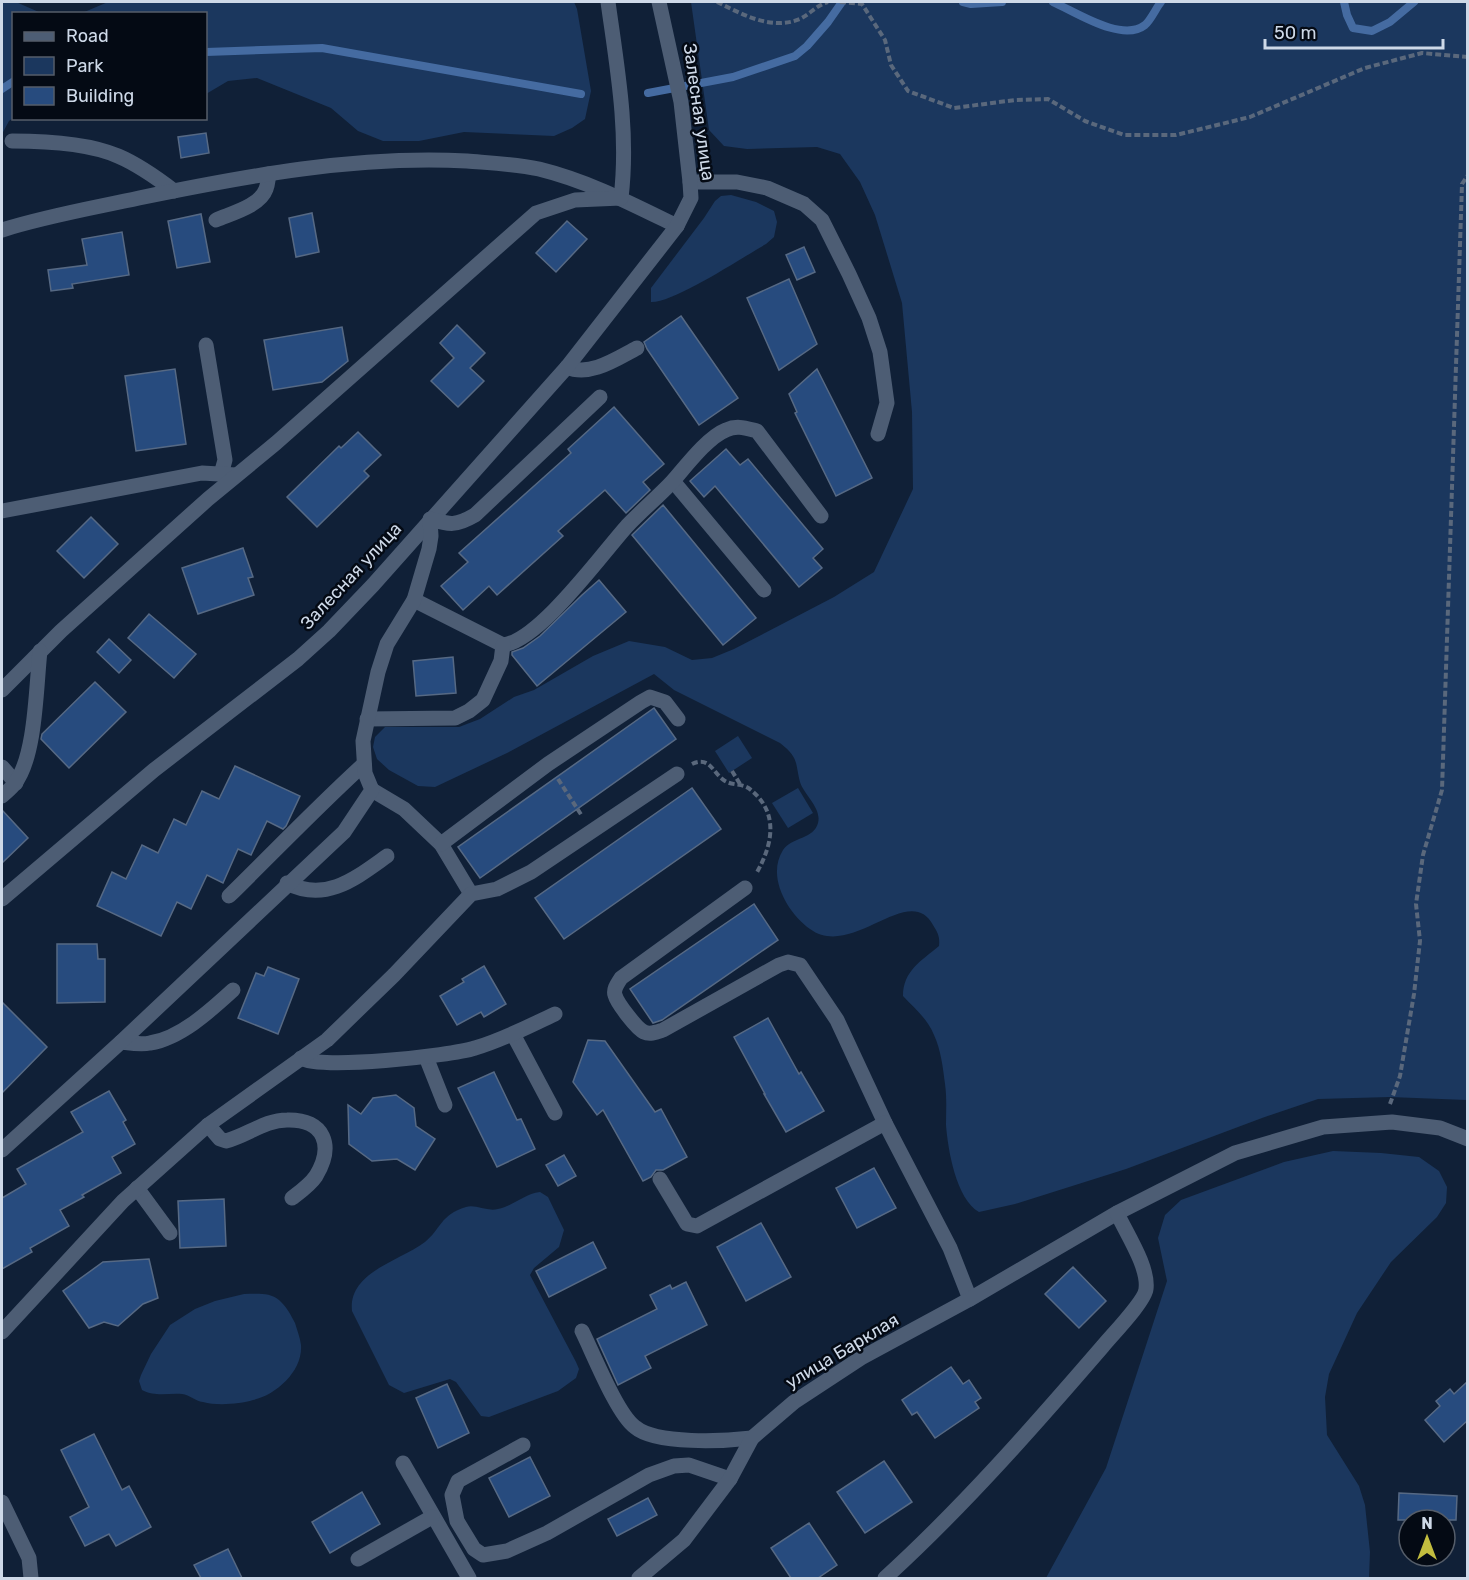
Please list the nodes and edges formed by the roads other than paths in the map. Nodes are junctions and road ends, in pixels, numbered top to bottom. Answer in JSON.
{"nodes":[{"id":1,"x":608,"y":2,"type":"edge"},
{"id":2,"x":659,"y":2,"type":"edge"},
{"id":3,"x":12,"y":141,"type":"dead end"},
{"id":4,"x":268,"y":174,"type":"junction"},
{"id":5,"x":690,"y":182,"type":"junction"},
{"id":6,"x":174,"y":191,"type":"junction"},
{"id":7,"x":621,"y":198,"type":"junction"},
{"id":8,"x":216,"y":220,"type":"dead end"},
{"id":9,"x":677,"y":225,"type":"junction"},
{"id":10,"x":2,"y":230,"type":"edge"},
{"id":11,"x":206,"y":345,"type":"dead end"},
{"id":12,"x":636,"y":348,"type":"dead end"},
{"id":13,"x":567,"y":367,"type":"junction"},
{"id":14,"x":600,"y":397,"type":"dead end"},
{"id":15,"x":878,"y":434,"type":"dead end"},
{"id":16,"x":229,"y":475,"type":"junction"},
{"id":17,"x":673,"y":481,"type":"junction"},
{"id":18,"x":2,"y":511,"type":"edge"},
{"id":19,"x":821,"y":516,"type":"dead end"},
{"id":20,"x":430,"y":519,"type":"junction"},
{"id":21,"x":764,"y":590,"type":"dead end"},
{"id":22,"x":414,"y":600,"type":"junction"},
{"id":23,"x":503,"y":645,"type":"junction"},
{"id":24,"x":40,"y":651,"type":"junction"},
{"id":25,"x":2,"y":690,"type":"edge"},
{"id":26,"x":367,"y":719,"type":"junction"},
{"id":27,"x":678,"y":719,"type":"dead end"},
{"id":28,"x":364,"y":764,"type":"junction"},
{"id":29,"x":2,"y":767,"type":"edge"},
{"id":30,"x":677,"y":774,"type":"road end"},
{"id":31,"x":16,"y":783,"type":"junction"},
{"id":32,"x":372,"y":790,"type":"junction"},
{"id":33,"x":2,"y":796,"type":"edge"},
{"id":34,"x":441,"y":844,"type":"junction"},
{"id":35,"x":387,"y":856,"type":"dead end"},
{"id":36,"x":287,"y":883,"type":"junction"},
{"id":37,"x":745,"y":888,"type":"road end"},
{"id":38,"x":471,"y":894,"type":"junction"},
{"id":39,"x":229,"y":896,"type":"dead end"},
{"id":40,"x":2,"y":899,"type":"edge"},
{"id":41,"x":233,"y":990,"type":"dead end"},
{"id":42,"x":555,"y":1014,"type":"dead end"},
{"id":43,"x":513,"y":1034,"type":"junction"},
{"id":44,"x":121,"y":1042,"type":"junction"},
{"id":45,"x":426,"y":1057,"type":"junction"},
{"id":46,"x":301,"y":1058,"type":"junction"},
{"id":47,"x":445,"y":1105,"type":"dead end"},
{"id":48,"x":555,"y":1113,"type":"dead end"},
{"id":49,"x":885,"y":1123,"type":"junction"},
{"id":50,"x":208,"y":1125,"type":"junction"},
{"id":51,"x":1467,"y":1139,"type":"edge"},
{"id":52,"x":2,"y":1150,"type":"edge"},
{"id":53,"x":660,"y":1179,"type":"dead end"},
{"id":54,"x":137,"y":1188,"type":"junction"},
{"id":55,"x":292,"y":1198,"type":"dead end"},
{"id":56,"x":1117,"y":1213,"type":"junction"},
{"id":57,"x":170,"y":1233,"type":"dead end"},
{"id":58,"x":970,"y":1299,"type":"junction"},
{"id":59,"x":582,"y":1331,"type":"dead end"},
{"id":60,"x":2,"y":1332,"type":"edge"},
{"id":61,"x":752,"y":1438,"type":"junction"},
{"id":62,"x":523,"y":1445,"type":"dead end"},
{"id":63,"x":403,"y":1463,"type":"dead end"},
{"id":64,"x":730,"y":1479,"type":"junction"},
{"id":65,"x":2,"y":1502,"type":"edge"},
{"id":66,"x":432,"y":1517,"type":"junction"},
{"id":67,"x":358,"y":1559,"type":"dead end"},
{"id":68,"x":31,"y":1578,"type":"edge"},
{"id":69,"x":469,"y":1578,"type":"edge"},
{"id":70,"x":639,"y":1578,"type":"edge"},
{"id":71,"x":885,"y":1578,"type":"edge"}],
"edges":[{"from":1,"to":7,"type":"street"},
{"from":2,"to":5,"type":"street","name":"Залесная улица"},
{"from":3,"to":6,"type":"street"},
{"from":4,"to":6,"type":"street"},
{"from":4,"to":7,"type":"street"},
{"from":4,"to":8,"type":"street"},
{"from":5,"to":9,"type":"street","name":"Залесная улица"},
{"from":5,"to":15,"type":"street"},
{"from":6,"to":10,"type":"street"},
{"from":7,"to":9,"type":"street"},
{"from":7,"to":16,"type":"street"},
{"from":9,"to":13,"type":"street","name":"Залесная улица"},
{"from":11,"to":16,"type":"street"},
{"from":12,"to":13,"type":"street"},
{"from":13,"to":20,"type":"street","name":"Залесная улица"},
{"from":14,"to":20,"type":"street"},
{"from":16,"to":18,"type":"street"},
{"from":16,"to":24,"type":"street"},
{"from":17,"to":19,"type":"street"},
{"from":17,"to":21,"type":"street"},
{"from":17,"to":23,"type":"street"},
{"from":20,"to":22,"type":"street"},
{"from":20,"to":40,"type":"street","name":"Залесная улица"},
{"from":22,"to":23,"type":"street"},
{"from":22,"to":26,"type":"street"},
{"from":23,"to":26,"type":"street"},
{"from":24,"to":25,"type":"street"},
{"from":24,"to":31,"type":"street"},
{"from":26,"to":28,"type":"street"},
{"from":27,"to":34,"type":"street"},
{"from":28,"to":32,"type":"street"},
{"from":28,"to":39,"type":"street"},
{"from":29,"to":31,"type":"street"},
{"from":30,"to":38,"type":"street"},
{"from":31,"to":33,"type":"street"},
{"from":32,"to":34,"type":"street"},
{"from":32,"to":36,"type":"street"},
{"from":34,"to":38,"type":"street"},
{"from":35,"to":36,"type":"street"},
{"from":36,"to":44,"type":"street"},
{"from":37,"to":49,"type":"street"},
{"from":38,"to":46,"type":"street"},
{"from":41,"to":44,"type":"street"},
{"from":42,"to":43,"type":"street"},
{"from":43,"to":45,"type":"street"},
{"from":43,"to":48,"type":"street"},
{"from":44,"to":52,"type":"street"},
{"from":45,"to":46,"type":"street"},
{"from":45,"to":47,"type":"street"},
{"from":46,"to":50,"type":"street"},
{"from":49,"to":53,"type":"street"},
{"from":49,"to":58,"type":"street"},
{"from":50,"to":54,"type":"street"},
{"from":50,"to":55,"type":"street"},
{"from":51,"to":56,"type":"street","name":"улица Барклая"},
{"from":54,"to":57,"type":"street"},
{"from":54,"to":60,"type":"street"},
{"from":56,"to":58,"type":"street","name":"улица Барклая"},
{"from":56,"to":71,"type":"street"},
{"from":58,"to":61,"type":"street","name":"улица Барклая"},
{"from":59,"to":61,"type":"street"},
{"from":61,"to":64,"type":"street","name":"улица Барклая"},
{"from":62,"to":64,"type":"street"},
{"from":63,"to":66,"type":"street"},
{"from":64,"to":70,"type":"street","name":"улица Барклая"},
{"from":65,"to":68,"type":"street"},
{"from":66,"to":67,"type":"street"},
{"from":66,"to":69,"type":"street"}]}
